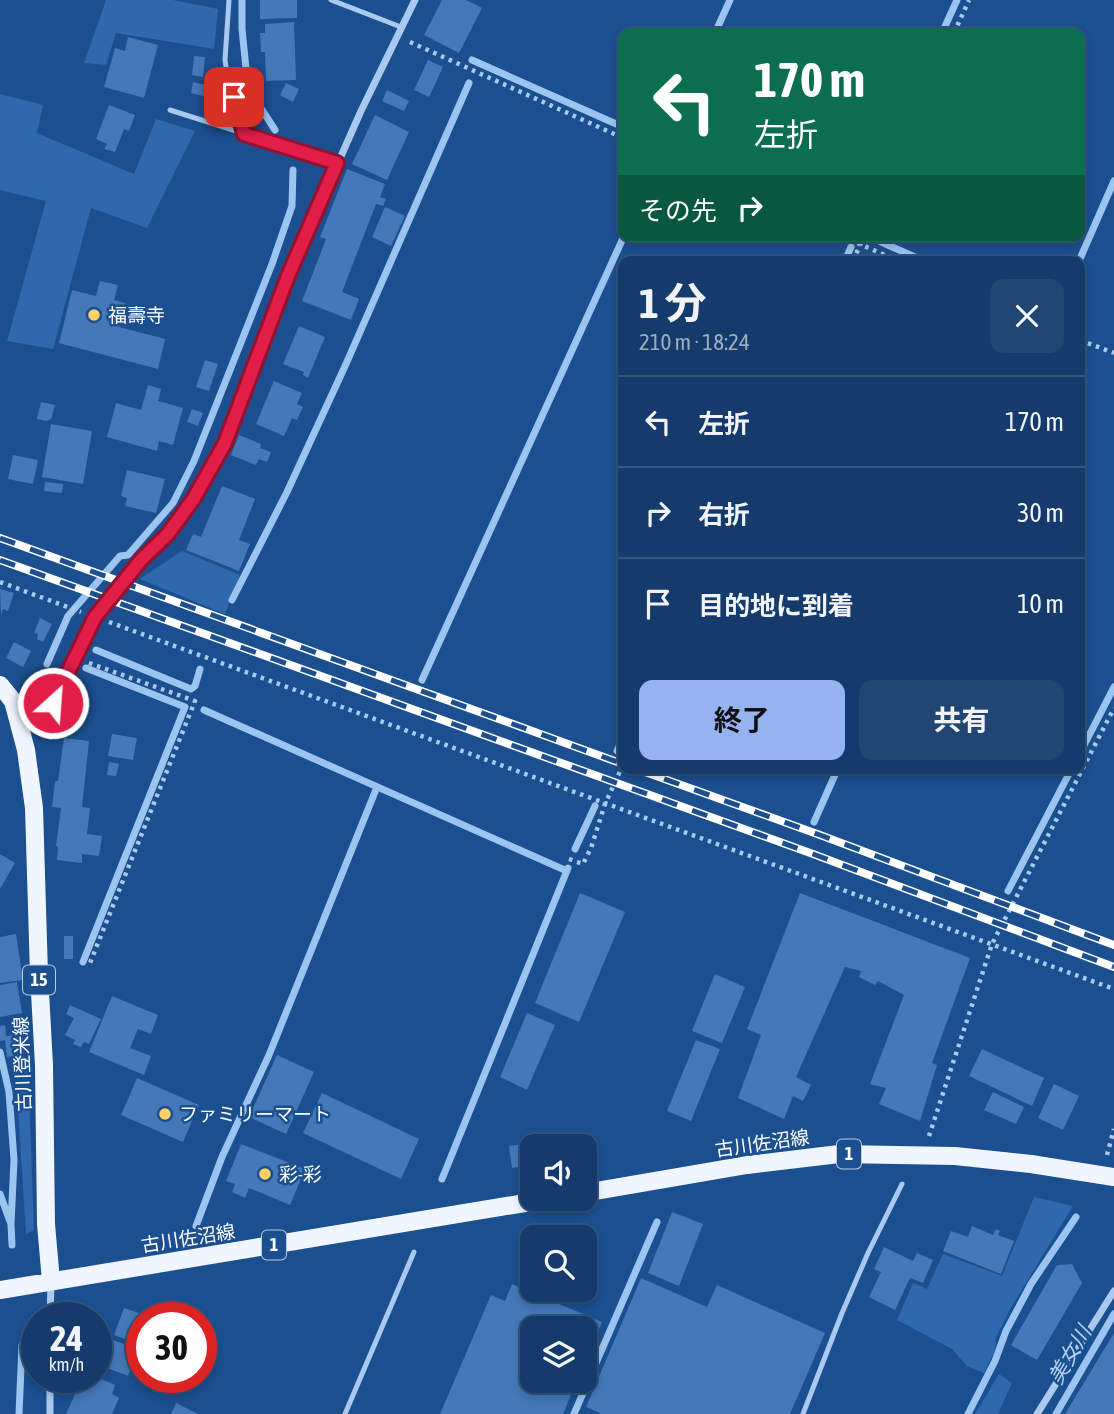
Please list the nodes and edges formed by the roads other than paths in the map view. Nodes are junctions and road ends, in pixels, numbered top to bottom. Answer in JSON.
{"nodes":[{"id":1,"x":229,"y":0,"type":"edge"},
{"id":2,"x":331,"y":0,"type":"edge"},
{"id":3,"x":415,"y":0,"type":"edge"},
{"id":4,"x":401,"y":27,"type":"junction"},
{"id":5,"x":170,"y":110,"type":"dead end"},
{"id":6,"x":244,"y":134,"type":"junction"},
{"id":7,"x":337,"y":163,"type":"junction"},
{"id":8,"x":0,"y":685,"type":"edge"},
{"id":9,"x":19,"y":722,"type":"junction"},
{"id":10,"x":1108,"y":1176,"type":"edge"},
{"id":11,"x":902,"y":1184,"type":"dead end"},
{"id":12,"x":597,"y":1191,"type":"edge"},
{"id":13,"x":520,"y":1204,"type":"edge"},
{"id":14,"x":414,"y":1252,"type":"dead end"},
{"id":15,"x":51,"y":1282,"type":"junction"},
{"id":16,"x":0,"y":1290,"type":"edge"},
{"id":17,"x":1114,"y":1291,"type":"edge"},
{"id":18,"x":50,"y":1302,"type":"edge"},
{"id":19,"x":50,"y":1393,"type":"edge"},
{"id":20,"x":50,"y":1414,"type":"edge"},
{"id":21,"x":345,"y":1414,"type":"edge"},
{"id":22,"x":803,"y":1414,"type":"edge"},
{"id":23,"x":1037,"y":1414,"type":"edge"}],
"edges":[{"from":1,"to":6,"type":"lane"},
{"from":2,"to":4,"type":"lane"},
{"from":3,"to":4,"type":"street"},
{"from":4,"to":7,"type":"street"},
{"from":5,"to":6,"type":"lane"},
{"from":6,"to":7,"type":"lane"},
{"from":7,"to":9,"type":"street"},
{"from":8,"to":9,"type":"main road","name":"古川登米線","number":"15"},
{"from":9,"to":15,"type":"main road","name":"古川登米線","number":"15"},
{"from":10,"to":12,"type":"main road","name":"古川佐沼線","number":"1"},
{"from":11,"to":22,"type":"lane"},
{"from":13,"to":15,"type":"main road","name":"古川佐沼線","number":"1"},
{"from":14,"to":21,"type":"lane"},
{"from":15,"to":16,"type":"main road","name":"古川佐沼線","number":"1"},
{"from":15,"to":18,"type":"street"},
{"from":17,"to":23,"type":"street"},
{"from":19,"to":20,"type":"street"}]}
